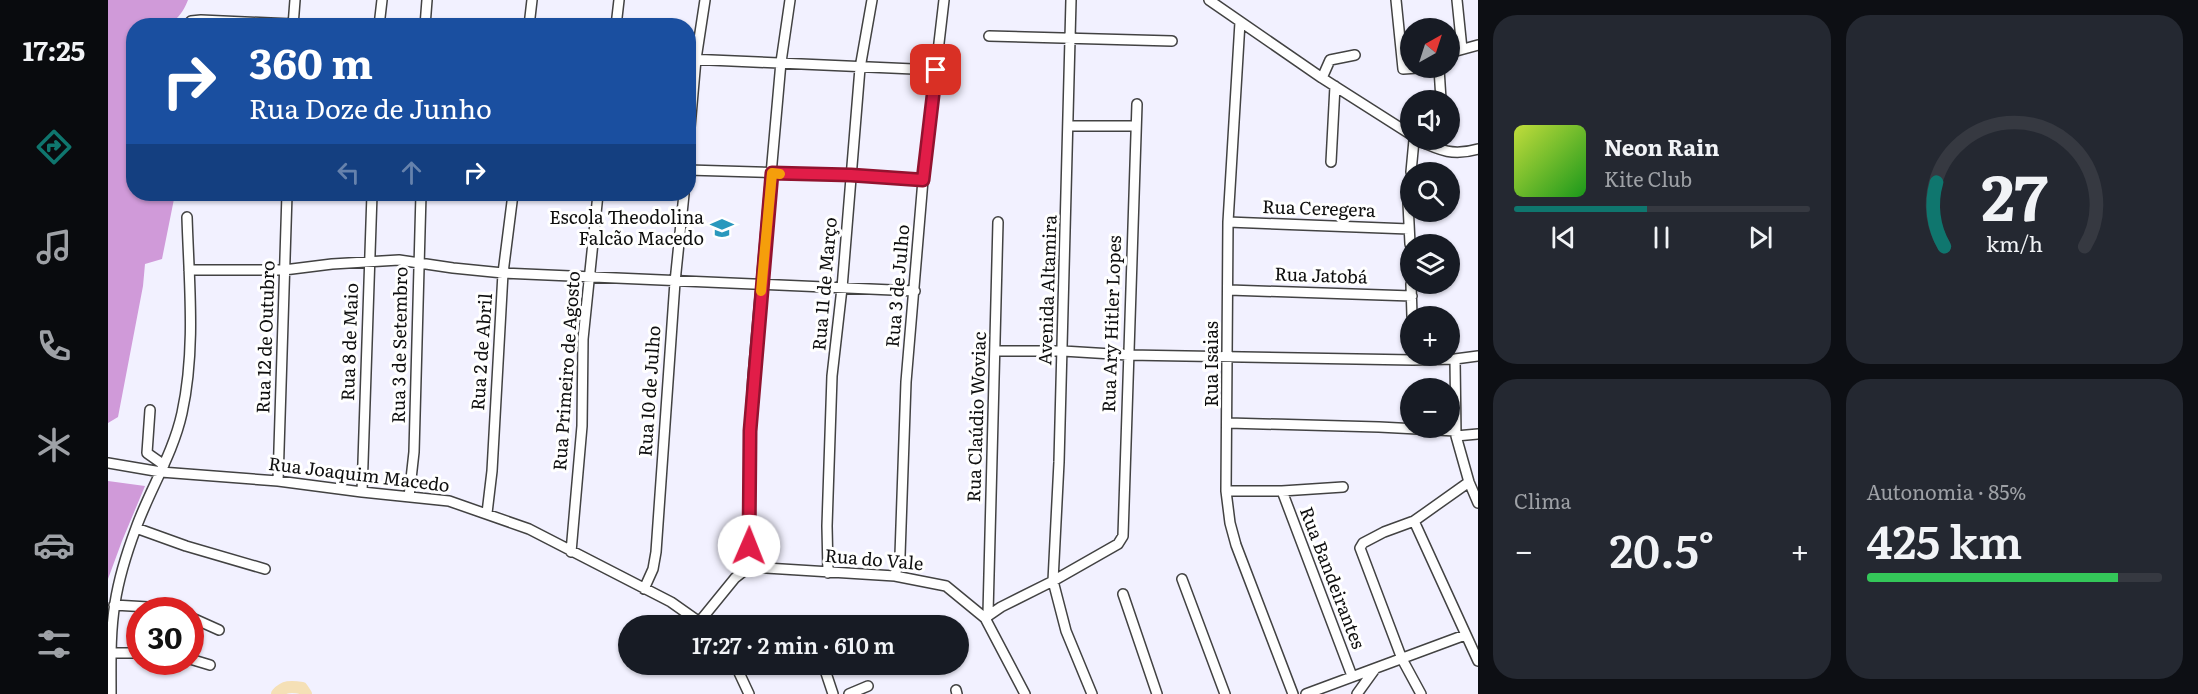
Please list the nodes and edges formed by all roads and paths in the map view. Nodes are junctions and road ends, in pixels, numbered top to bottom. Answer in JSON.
{"nodes":[{"id":1,"x":295,"y":0,"type":"edge"},
{"id":2,"x":382,"y":0,"type":"edge"},
{"id":3,"x":428,"y":0,"type":"edge"},
{"id":4,"x":532,"y":0,"type":"edge"},
{"id":5,"x":619,"y":0,"type":"edge"},
{"id":6,"x":705,"y":0,"type":"edge"},
{"id":7,"x":790,"y":0,"type":"edge"},
{"id":8,"x":872,"y":0,"type":"edge"},
{"id":9,"x":944,"y":0,"type":"edge"},
{"id":10,"x":1071,"y":0,"type":"edge"},
{"id":11,"x":1209,"y":0,"type":"edge"},
{"id":12,"x":1396,"y":0,"type":"edge"},
{"id":13,"x":1457,"y":0,"type":"edge"},
{"id":14,"x":294,"y":18,"type":"edge"},
{"id":15,"x":380,"y":18,"type":"edge"},
{"id":16,"x":426,"y":18,"type":"edge"},
{"id":17,"x":530,"y":18,"type":"edge"},
{"id":18,"x":617,"y":18,"type":"edge"},
{"id":19,"x":1240,"y":22,"type":"junction"},
{"id":20,"x":989,"y":36,"type":"dead end"},
{"id":21,"x":1070,"y":38,"type":"junction"},
{"id":22,"x":696,"y":41,"type":"edge"},
{"id":23,"x":1172,"y":41,"type":"dead end"},
{"id":24,"x":1478,"y":45,"type":"edge"},
{"id":25,"x":1400,"y":46,"type":"edge"},
{"id":26,"x":1462,"y":49,"type":"joint"},
{"id":27,"x":1355,"y":55,"type":"dead end"},
{"id":28,"x":696,"y":59,"type":"edge"},
{"id":29,"x":781,"y":62,"type":"junction"},
{"id":30,"x":861,"y":68,"type":"junction"},
{"id":31,"x":936,"y":70,"type":"junction"},
{"id":32,"x":1322,"y":78,"type":"junction"},
{"id":33,"x":1335,"y":87,"type":"junction"},
{"id":34,"x":1137,"y":104,"type":"dead end"},
{"id":35,"x":1068,"y":126,"type":"junction"},
{"id":36,"x":1135,"y":126,"type":"junction"},
{"id":37,"x":1400,"y":128,"type":"edge"},
{"id":38,"x":1478,"y":149,"type":"edge"},
{"id":39,"x":1445,"y":151,"type":"edge"},
{"id":40,"x":1331,"y":162,"type":"dead end"},
{"id":41,"x":696,"y":170,"type":"edge"},
{"id":42,"x":772,"y":173,"type":"junction"},
{"id":43,"x":851,"y":175,"type":"junction"},
{"id":44,"x":923,"y":180,"type":"junction"},
{"id":45,"x":287,"y":201,"type":"edge"},
{"id":46,"x":372,"y":201,"type":"edge"},
{"id":47,"x":421,"y":201,"type":"edge"},
{"id":48,"x":512,"y":201,"type":"edge"},
{"id":49,"x":597,"y":201,"type":"edge"},
{"id":50,"x":683,"y":201,"type":"edge"},
{"id":51,"x":187,"y":217,"type":"dead end"},
{"id":52,"x":998,"y":222,"type":"dead end"},
{"id":53,"x":1228,"y":222,"type":"junction"},
{"id":54,"x":1409,"y":222,"type":"edge"},
{"id":55,"x":1409,"y":230,"type":"junction"},
{"id":56,"x":1409,"y":234,"type":"edge"},
{"id":57,"x":418,"y":262,"type":"junction"},
{"id":58,"x":369,"y":263,"type":"junction"},
{"id":59,"x":189,"y":270,"type":"junction"},
{"id":60,"x":284,"y":270,"type":"junction"},
{"id":61,"x":503,"y":273,"type":"junction"},
{"id":62,"x":590,"y":277,"type":"junction"},
{"id":63,"x":675,"y":282,"type":"junction"},
{"id":64,"x":761,"y":284,"type":"junction"},
{"id":65,"x":842,"y":288,"type":"junction"},
{"id":66,"x":1229,"y":290,"type":"junction"},
{"id":67,"x":915,"y":291,"type":"junction"},
{"id":68,"x":1412,"y":296,"type":"joint"},
{"id":69,"x":1412,"y":306,"type":"edge"},
{"id":70,"x":996,"y":351,"type":"junction"},
{"id":71,"x":1063,"y":351,"type":"junction"},
{"id":72,"x":1128,"y":355,"type":"junction"},
{"id":73,"x":1478,"y":356,"type":"edge"},
{"id":74,"x":1228,"y":358,"type":"junction"},
{"id":75,"x":1400,"y":358,"type":"edge"},
{"id":76,"x":1460,"y":358,"type":"edge"},
{"id":77,"x":150,"y":410,"type":"dead end"},
{"id":78,"x":1228,"y":423,"type":"junction"},
{"id":79,"x":1400,"y":429,"type":"edge"},
{"id":80,"x":1460,"y":433,"type":"edge"},
{"id":81,"x":1478,"y":434,"type":"edge"},
{"id":82,"x":1457,"y":438,"type":"edge"},
{"id":83,"x":108,"y":463,"type":"edge"},
{"id":84,"x":162,"y":468,"type":"junction"},
{"id":85,"x":278,"y":481,"type":"junction"},
{"id":86,"x":1469,"y":482,"type":"junction"},
{"id":87,"x":1342,"y":487,"type":"dead end"},
{"id":88,"x":1226,"y":491,"type":"junction"},
{"id":89,"x":1282,"y":491,"type":"junction"},
{"id":90,"x":362,"y":492,"type":"junction"},
{"id":91,"x":409,"y":497,"type":"junction"},
{"id":92,"x":1478,"y":503,"type":"edge"},
{"id":93,"x":487,"y":513,"type":"junction"},
{"id":94,"x":1414,"y":521,"type":"junction"},
{"id":95,"x":136,"y":528,"type":"junction"},
{"id":96,"x":571,"y":552,"type":"junction"},
{"id":97,"x":749,"y":567,"type":"junction"},
{"id":98,"x":265,"y":569,"type":"dead end"},
{"id":99,"x":828,"y":573,"type":"junction"},
{"id":100,"x":895,"y":576,"type":"junction"},
{"id":101,"x":1182,"y":579,"type":"dead end"},
{"id":102,"x":1053,"y":581,"type":"junction"},
{"id":103,"x":644,"y":589,"type":"junction"},
{"id":104,"x":1123,"y":594,"type":"dead end"},
{"id":105,"x":114,"y":606,"type":"junction"},
{"id":106,"x":126,"y":606,"type":"edge"},
{"id":107,"x":690,"y":615,"type":"edge"},
{"id":108,"x":708,"y":615,"type":"edge"},
{"id":109,"x":986,"y":616,"type":"junction"},
{"id":110,"x":204,"y":623,"type":"edge"},
{"id":111,"x":219,"y":630,"type":"dead end"},
{"id":112,"x":1465,"y":635,"type":"junction"},
{"id":113,"x":111,"y":653,"type":"junction"},
{"id":114,"x":126,"y":653,"type":"edge"},
{"id":115,"x":1402,"y":659,"type":"junction"},
{"id":116,"x":1478,"y":661,"type":"edge"},
{"id":117,"x":204,"y":663,"type":"edge"},
{"id":118,"x":210,"y":665,"type":"dead end"},
{"id":119,"x":1375,"y":669,"type":"junction"},
{"id":120,"x":740,"y":675,"type":"edge"},
{"id":121,"x":827,"y":675,"type":"edge"},
{"id":122,"x":1352,"y":676,"type":"junction"},
{"id":123,"x":868,"y":686,"type":"dead end"},
{"id":124,"x":111,"y":694,"type":"edge"},
{"id":125,"x":749,"y":694,"type":"edge"},
{"id":126,"x":833,"y":694,"type":"edge"},
{"id":127,"x":849,"y":694,"type":"edge"},
{"id":128,"x":1025,"y":694,"type":"edge"},
{"id":129,"x":1092,"y":694,"type":"edge"},
{"id":130,"x":1157,"y":694,"type":"edge"},
{"id":131,"x":1225,"y":694,"type":"edge"},
{"id":132,"x":1293,"y":694,"type":"edge"},
{"id":133,"x":1306,"y":694,"type":"edge"},
{"id":134,"x":1357,"y":694,"type":"edge"},
{"id":135,"x":1421,"y":694,"type":"edge"}],
"edges":[{"from":1,"to":14,"type":"street"},
{"from":2,"to":15,"type":"street"},
{"from":3,"to":16,"type":"street"},
{"from":4,"to":17,"type":"street"},
{"from":5,"to":18,"type":"street"},
{"from":6,"to":22,"type":"street"},
{"from":7,"to":29,"type":"street"},
{"from":8,"to":30,"type":"street","name":"Rua 11 de Março"},
{"from":9,"to":31,"type":"street","name":"Rua 3 de Julho"},
{"from":10,"to":21,"type":"street","name":"Avenida Altamira"},
{"from":11,"to":19,"type":"street"},
{"from":12,"to":25,"type":"street"},
{"from":13,"to":26,"type":"street"},
{"from":19,"to":32,"type":"street"},
{"from":19,"to":53,"type":"street","name":"Rua Isaias"},
{"from":20,"to":21,"type":"street"},
{"from":21,"to":23,"type":"street"},
{"from":21,"to":35,"type":"street","name":"Avenida Altamira"},
{"from":24,"to":26,"type":"street"},
{"from":27,"to":32,"type":"street"},
{"from":28,"to":29,"type":"street"},
{"from":29,"to":30,"type":"street"},
{"from":29,"to":42,"type":"street"},
{"from":30,"to":31,"type":"street"},
{"from":30,"to":43,"type":"street","name":"Rua 11 de Março"},
{"from":31,"to":44,"type":"street","name":"Rua 3 de Julho"},
{"from":32,"to":33,"type":"street"},
{"from":33,"to":37,"type":"street"},
{"from":33,"to":40,"type":"street"},
{"from":34,"to":36,"type":"street","name":"Rua Ary Hitler Lopes"},
{"from":35,"to":36,"type":"street"},
{"from":35,"to":71,"type":"street","name":"Avenida Altamira"},
{"from":36,"to":72,"type":"street","name":"Rua Ary Hitler Lopes"},
{"from":38,"to":39,"type":"street"},
{"from":41,"to":42,"type":"street"},
{"from":42,"to":43,"type":"street"},
{"from":42,"to":64,"type":"street"},
{"from":43,"to":44,"type":"street"},
{"from":43,"to":65,"type":"street","name":"Rua 11 de Março"},
{"from":44,"to":67,"type":"street","name":"Rua 3 de Julho"},
{"from":45,"to":60,"type":"street","name":"Rua 12 de Outubro"},
{"from":46,"to":58,"type":"street","name":"Rua 8 de Maio"},
{"from":47,"to":57,"type":"street","name":"Rua 3 de Setembro"},
{"from":48,"to":61,"type":"street","name":"Rua 2 de Abril"},
{"from":49,"to":62,"type":"street","name":"Rua Primeiro de Agosto"},
{"from":50,"to":63,"type":"street","name":"Rua 10 de Julho"},
{"from":51,"to":59,"type":"street"},
{"from":52,"to":70,"type":"street","name":"Rua Claúdio Woviac"},
{"from":53,"to":55,"type":"street","name":"Rua Ceregera"},
{"from":53,"to":66,"type":"street","name":"Rua Isaias"},
{"from":54,"to":55,"type":"street"},
{"from":55,"to":56,"type":"street"},
{"from":57,"to":58,"type":"street"},
{"from":57,"to":61,"type":"street"},
{"from":57,"to":91,"type":"street","name":"Rua 3 de Setembro"},
{"from":58,"to":60,"type":"street"},
{"from":58,"to":90,"type":"street","name":"Rua 8 de Maio"},
{"from":59,"to":60,"type":"street"},
{"from":59,"to":84,"type":"street"},
{"from":60,"to":85,"type":"street","name":"Rua 12 de Outubro"},
{"from":61,"to":62,"type":"street"},
{"from":61,"to":93,"type":"street","name":"Rua 2 de Abril"},
{"from":62,"to":63,"type":"street"},
{"from":62,"to":96,"type":"street","name":"Rua Primeiro de Agosto"},
{"from":63,"to":64,"type":"street"},
{"from":63,"to":103,"type":"street","name":"Rua 10 de Julho"},
{"from":64,"to":65,"type":"street"},
{"from":64,"to":97,"type":"street"},
{"from":65,"to":67,"type":"street"},
{"from":65,"to":99,"type":"street","name":"Rua 11 de Março"},
{"from":66,"to":68,"type":"street","name":"Rua Jatobá"},
{"from":66,"to":74,"type":"street","name":"Rua Isaias"},
{"from":67,"to":100,"type":"street","name":"Rua 3 de Julho"},
{"from":68,"to":69,"type":"street"},
{"from":70,"to":71,"type":"street"},
{"from":70,"to":109,"type":"street","name":"Rua Claúdio Woviac"},
{"from":71,"to":72,"type":"street"},
{"from":71,"to":102,"type":"street","name":"Avenida Altamira"},
{"from":72,"to":74,"type":"street"},
{"from":72,"to":102,"type":"street","name":"Rua Ary Hitler Lopes"},
{"from":73,"to":76,"type":"street"},
{"from":74,"to":75,"type":"street"},
{"from":74,"to":78,"type":"street","name":"Rua Isaias"},
{"from":77,"to":84,"type":"street"},
{"from":78,"to":79,"type":"street"},
{"from":78,"to":88,"type":"street","name":"Rua Isaias"},
{"from":80,"to":81,"type":"street"},
{"from":82,"to":86,"type":"street"},
{"from":83,"to":84,"type":"street","name":"Rua Joaquim Macedo"},
{"from":84,"to":85,"type":"street","name":"Rua Joaquim Macedo"},
{"from":84,"to":95,"type":"street"},
{"from":85,"to":90,"type":"street","name":"Rua Joaquim Macedo"},
{"from":86,"to":92,"type":"street"},
{"from":86,"to":94,"type":"street"},
{"from":87,"to":89,"type":"street"},
{"from":88,"to":89,"type":"street"},
{"from":88,"to":132,"type":"street","name":"Rua Isaias"},
{"from":89,"to":122,"type":"street","name":"Rua Bandeirantes"},
{"from":90,"to":91,"type":"street","name":"Rua Joaquim Macedo"},
{"from":91,"to":93,"type":"street","name":"Rua Joaquim Macedo"},
{"from":93,"to":96,"type":"street","name":"Rua Joaquim Macedo"},
{"from":94,"to":112,"type":"street"},
{"from":94,"to":115,"type":"street"},
{"from":95,"to":98,"type":"street"},
{"from":95,"to":105,"type":"street"},
{"from":96,"to":103,"type":"street","name":"Rua Joaquim Macedo"},
{"from":97,"to":99,"type":"street","name":"Rua do Vale"},
{"from":97,"to":108,"type":"street"},
{"from":99,"to":100,"type":"street","name":"Rua do Vale"},
{"from":100,"to":109,"type":"street","name":"Rua do Vale"},
{"from":101,"to":131,"type":"street"},
{"from":102,"to":109,"type":"street"},
{"from":102,"to":129,"type":"street","name":"Avenida Altamira"},
{"from":103,"to":107,"type":"street","name":"Rua Joaquim Macedo"},
{"from":104,"to":130,"type":"street"},
{"from":105,"to":106,"type":"street"},
{"from":105,"to":113,"type":"street"},
{"from":109,"to":128,"type":"street"},
{"from":110,"to":111,"type":"street"},
{"from":112,"to":115,"type":"street"},
{"from":112,"to":116,"type":"street"},
{"from":113,"to":114,"type":"street"},
{"from":113,"to":124,"type":"street"},
{"from":115,"to":119,"type":"street"},
{"from":115,"to":135,"type":"street"},
{"from":117,"to":118,"type":"street"},
{"from":119,"to":122,"type":"street"},
{"from":119,"to":134,"type":"street"},
{"from":120,"to":125,"type":"street"},
{"from":121,"to":126,"type":"street"},
{"from":122,"to":133,"type":"street"},
{"from":123,"to":127,"type":"street"}]}
